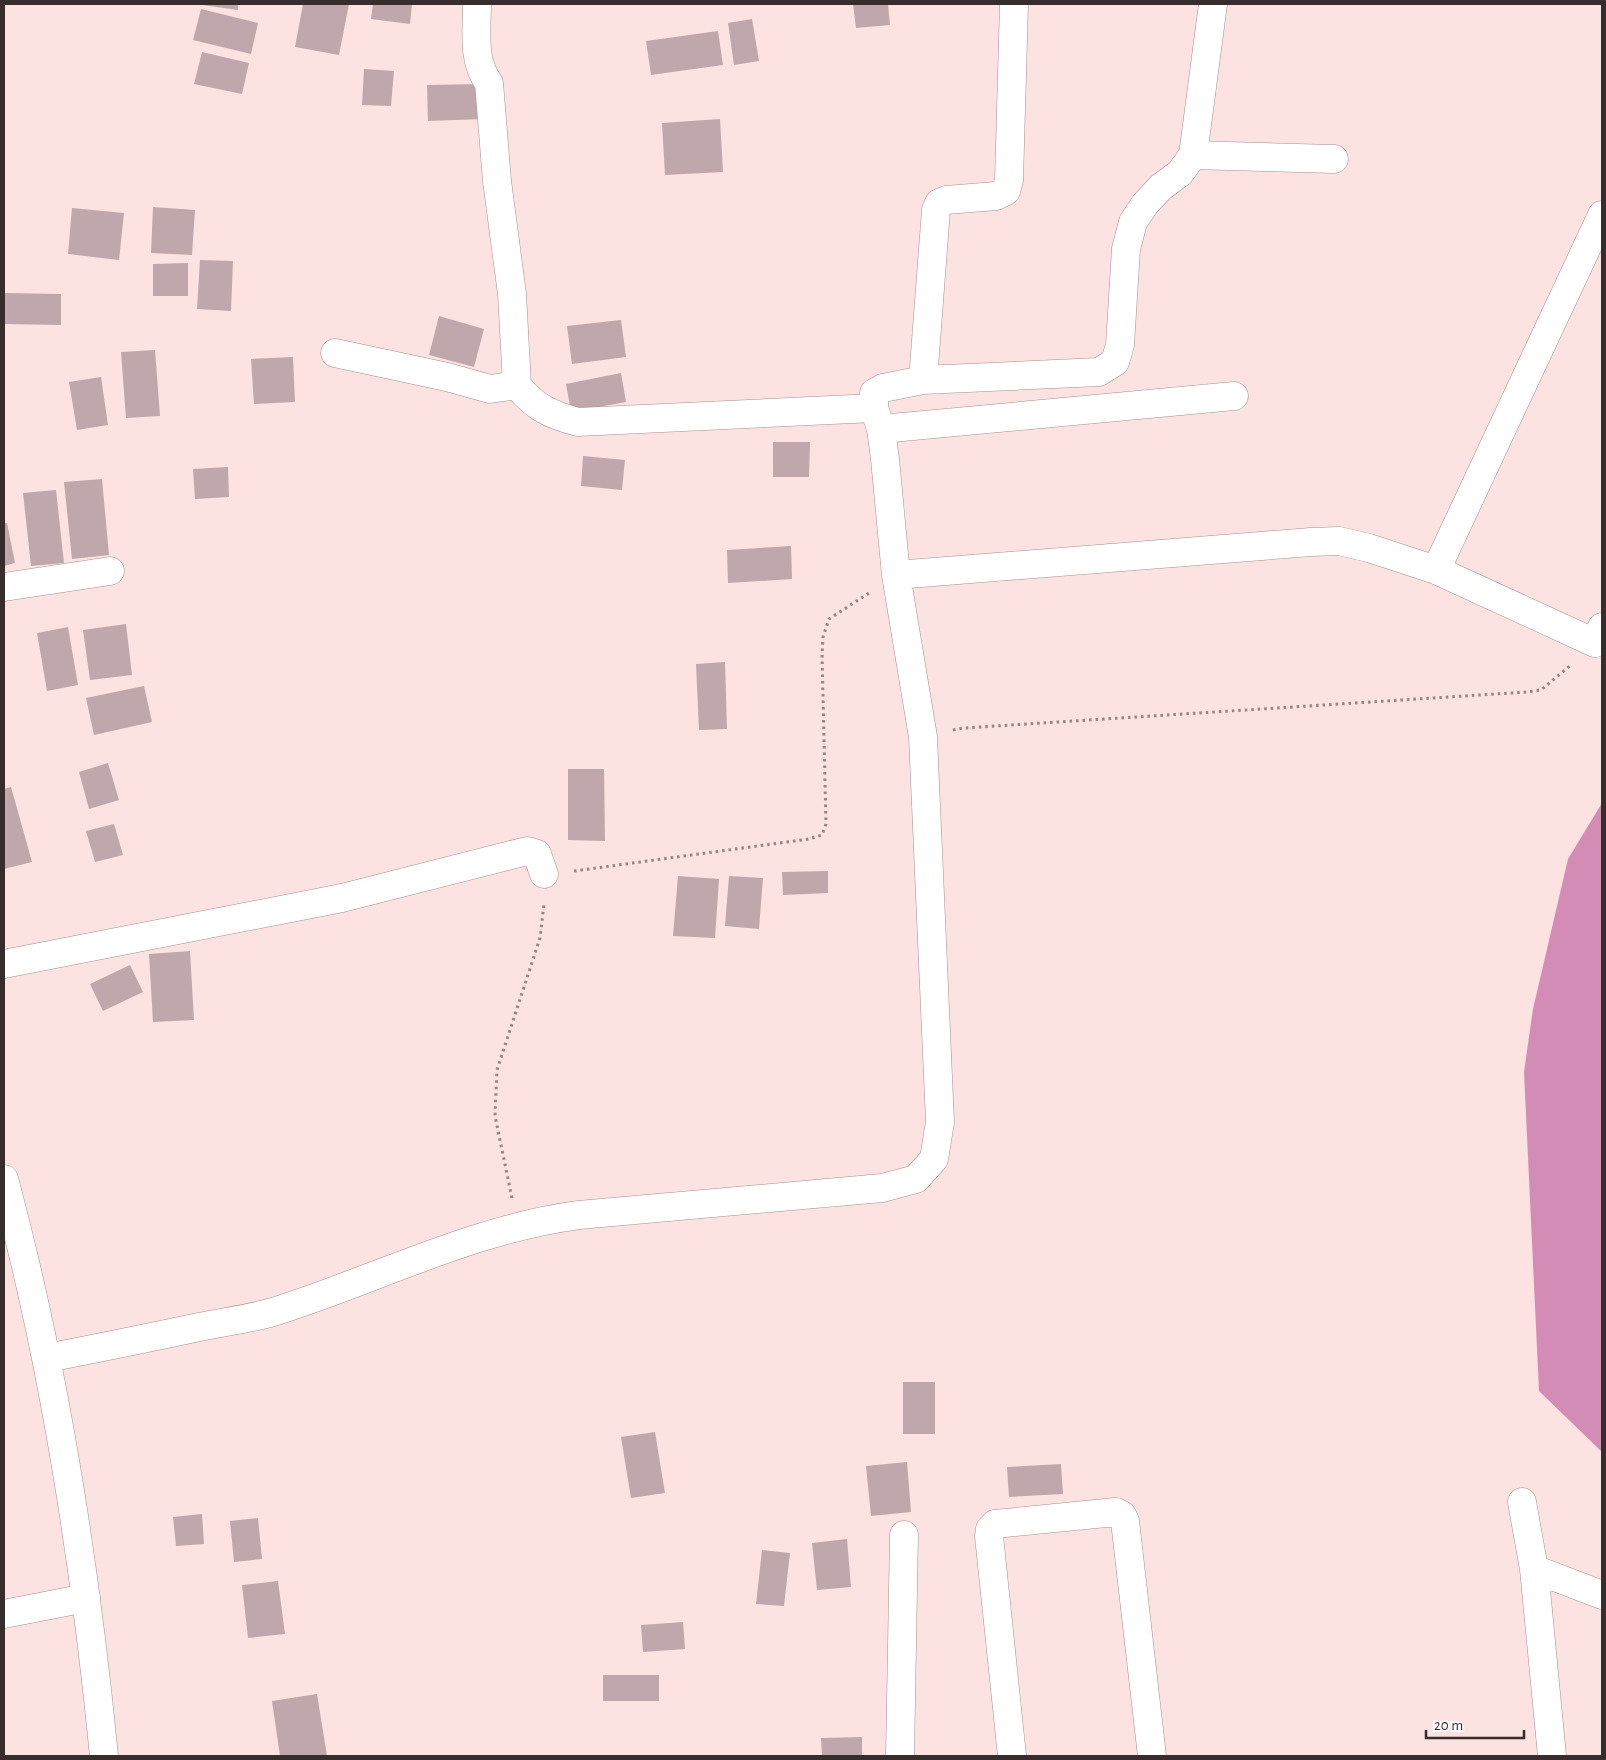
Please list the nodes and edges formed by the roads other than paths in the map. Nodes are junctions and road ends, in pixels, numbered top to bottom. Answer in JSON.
{"nodes":[{"id":1,"x":477,"y":4,"type":"edge"},
{"id":2,"x":1014,"y":4,"type":"edge"},
{"id":3,"x":1213,"y":4,"type":"edge"},
{"id":4,"x":1193,"y":155,"type":"junction"},
{"id":5,"x":1334,"y":159,"type":"dead end"},
{"id":6,"x":1602,"y":216,"type":"edge"},
{"id":7,"x":335,"y":353,"type":"dead end"},
{"id":8,"x":923,"y":380,"type":"junction"},
{"id":9,"x":517,"y":385,"type":"junction"},
{"id":10,"x":1234,"y":396,"type":"dead end"},
{"id":11,"x":878,"y":419,"type":"junction"},
{"id":12,"x":1436,"y":570,"type":"junction"},
{"id":13,"x":110,"y":571,"type":"dead end"},
{"id":14,"x":896,"y":575,"type":"junction"},
{"id":15,"x":4,"y":587,"type":"edge"},
{"id":16,"x":1598,"y":635,"type":"edge"},
{"id":17,"x":544,"y":874,"type":"road end"},
{"id":18,"x":4,"y":964,"type":"edge"},
{"id":19,"x":4,"y":1179,"type":"edge"},
{"id":20,"x":47,"y":1358,"type":"junction"},
{"id":21,"x":1522,"y":1502,"type":"dead end"},
{"id":22,"x":904,"y":1535,"type":"dead end"},
{"id":23,"x":1534,"y":1570,"type":"junction"},
{"id":24,"x":1602,"y":1595,"type":"edge"},
{"id":25,"x":86,"y":1598,"type":"junction"},
{"id":26,"x":4,"y":1614,"type":"edge"},
{"id":27,"x":104,"y":1756,"type":"edge"},
{"id":28,"x":900,"y":1756,"type":"edge"},
{"id":29,"x":1012,"y":1756,"type":"edge"},
{"id":30,"x":1152,"y":1756,"type":"edge"},
{"id":31,"x":1552,"y":1756,"type":"edge"}],
"edges":[{"from":1,"to":9,"type":"street"},
{"from":2,"to":8,"type":"street"},
{"from":3,"to":4,"type":"street"},
{"from":4,"to":5,"type":"street"},
{"from":4,"to":8,"type":"street"},
{"from":6,"to":12,"type":"street"},
{"from":7,"to":9,"type":"street"},
{"from":8,"to":11,"type":"street"},
{"from":9,"to":11,"type":"street"},
{"from":10,"to":11,"type":"street"},
{"from":11,"to":14,"type":"street"},
{"from":12,"to":14,"type":"street"},
{"from":12,"to":16,"type":"street"},
{"from":13,"to":15,"type":"street"},
{"from":14,"to":20,"type":"street"},
{"from":17,"to":18,"type":"street"},
{"from":19,"to":20,"type":"street"},
{"from":20,"to":25,"type":"street"},
{"from":21,"to":23,"type":"street"},
{"from":22,"to":28,"type":"street"},
{"from":23,"to":24,"type":"street"},
{"from":23,"to":31,"type":"street"},
{"from":25,"to":26,"type":"street"},
{"from":25,"to":27,"type":"street"},
{"from":29,"to":30,"type":"street"}]}
